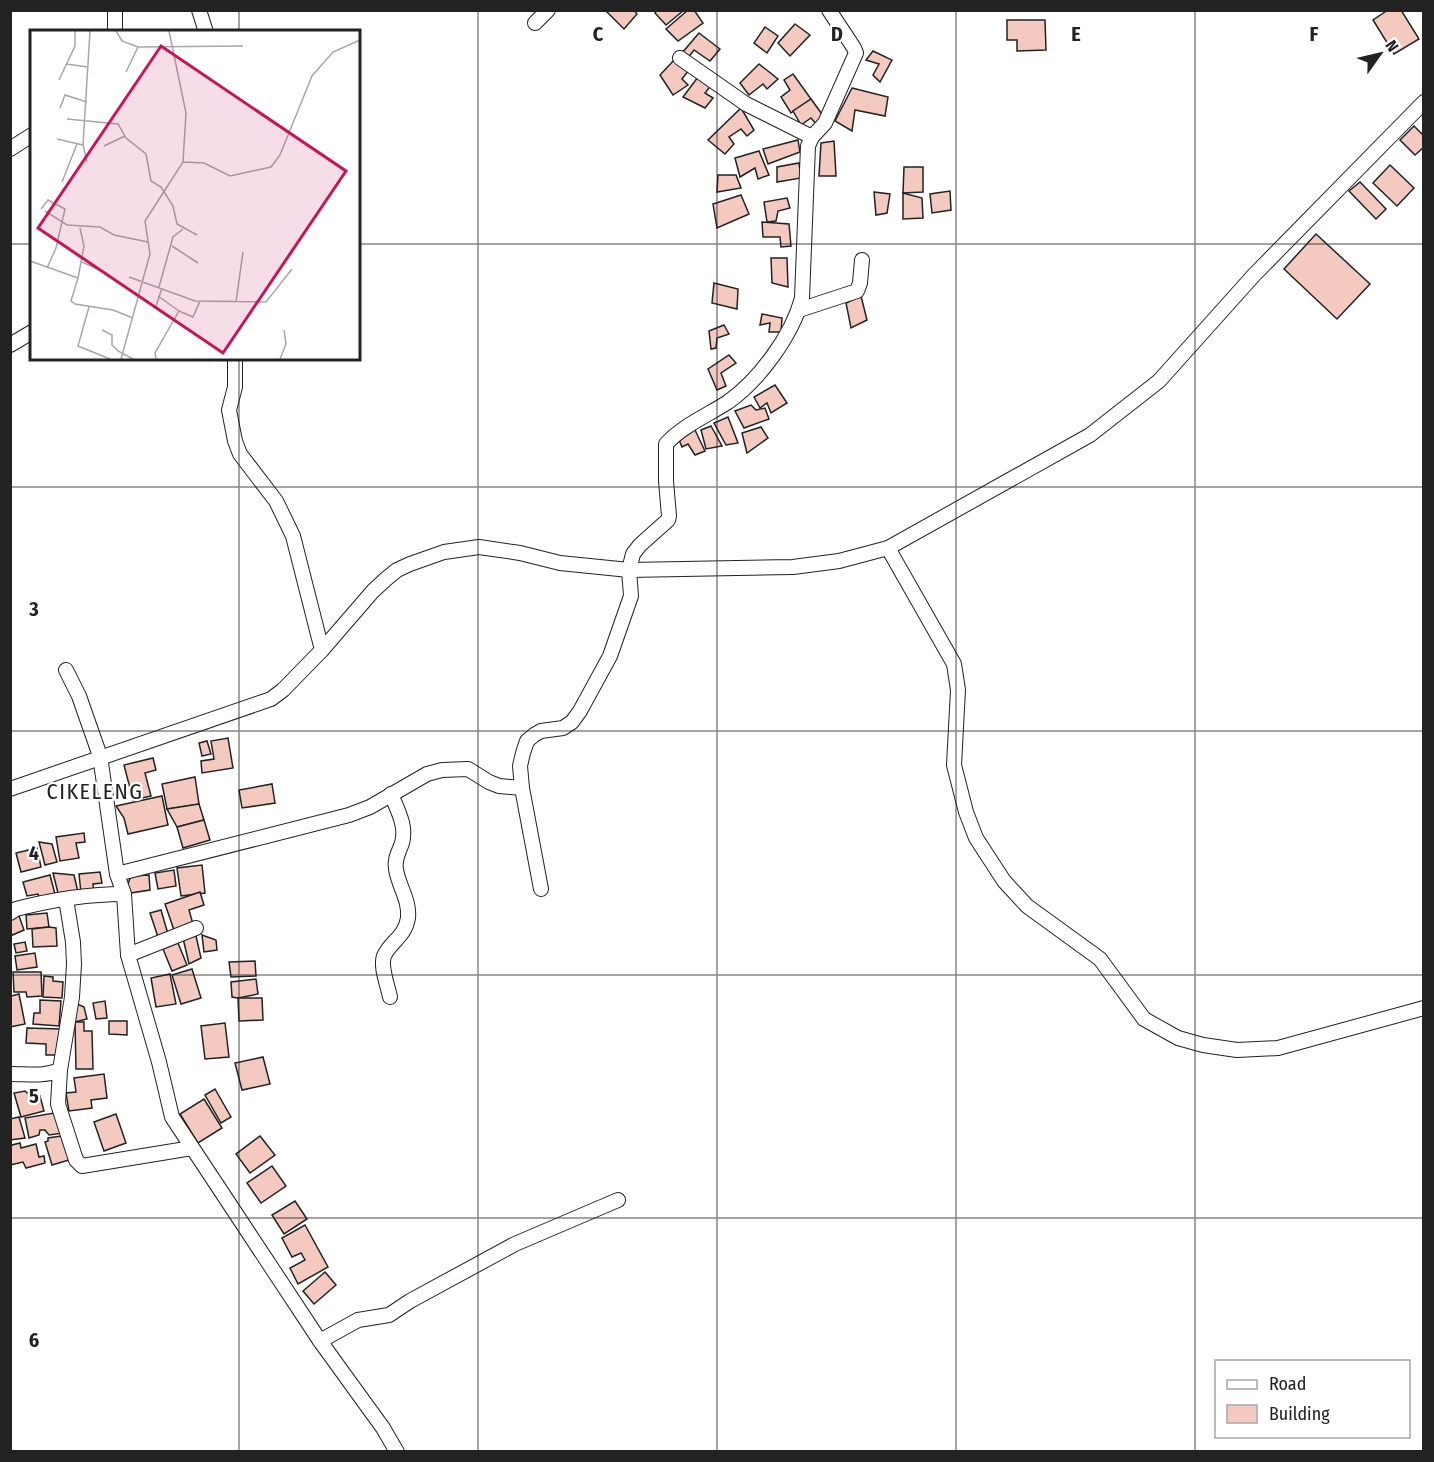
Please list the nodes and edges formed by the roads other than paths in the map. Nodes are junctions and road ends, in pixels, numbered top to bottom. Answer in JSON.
{"nodes":[{"id":1,"x":115,"y":10,"type":"edge"},
{"id":2,"x":199,"y":10,"type":"edge"},
{"id":3,"x":548,"y":10,"type":"edge"},
{"id":4,"x":829,"y":10,"type":"edge"},
{"id":5,"x":535,"y":23,"type":"dead end"},
{"id":6,"x":115,"y":30,"type":"edge"},
{"id":7,"x":205,"y":30,"type":"edge"},
{"id":8,"x":680,"y":58,"type":"dead end"},
{"id":9,"x":1424,"y":102,"type":"edge"},
{"id":10,"x":30,"y":136,"type":"edge"},
{"id":11,"x":812,"y":137,"type":"junction"},
{"id":12,"x":10,"y":149,"type":"edge"},
{"id":13,"x":862,"y":260,"type":"dead end"},
{"id":14,"x":799,"y":310,"type":"junction"},
{"id":15,"x":30,"y":333,"type":"edge"},
{"id":16,"x":10,"y":345,"type":"edge"},
{"id":17,"x":235,"y":360,"type":"edge"},
{"id":18,"x":888,"y":548,"type":"junction"},
{"id":19,"x":629,"y":570,"type":"junction"},
{"id":20,"x":322,"y":650,"type":"junction"},
{"id":21,"x":66,"y":670,"type":"dead end"},
{"id":22,"x":100,"y":756,"type":"junction"},
{"id":23,"x":522,"y":788,"type":"junction"},
{"id":24,"x":10,"y":789,"type":"edge"},
{"id":25,"x":391,"y":794,"type":"junction"},
{"id":26,"x":117,"y":873,"type":"junction"},
{"id":27,"x":541,"y":889,"type":"dead end"},
{"id":28,"x":124,"y":894,"type":"junction"},
{"id":29,"x":66,"y":898,"type":"junction"},
{"id":30,"x":10,"y":913,"type":"edge"},
{"id":31,"x":196,"y":928,"type":"dead end"},
{"id":32,"x":128,"y":955,"type":"junction"},
{"id":33,"x":390,"y":997,"type":"dead end"},
{"id":34,"x":1424,"y":1008,"type":"edge"},
{"id":35,"x":60,"y":1070,"type":"junction"},
{"id":36,"x":10,"y":1074,"type":"edge"},
{"id":37,"x":192,"y":1148,"type":"junction"},
{"id":38,"x":618,"y":1200,"type":"dead end"},
{"id":39,"x":320,"y":1341,"type":"junction"},
{"id":40,"x":397,"y":1452,"type":"edge"}],
"edges":[{"from":1,"to":6,"type":"street"},
{"from":2,"to":7,"type":"street"},
{"from":3,"to":5,"type":"street"},
{"from":4,"to":11,"type":"street"},
{"from":8,"to":11,"type":"street"},
{"from":9,"to":18,"type":"street"},
{"from":10,"to":12,"type":"street"},
{"from":11,"to":14,"type":"street"},
{"from":13,"to":14,"type":"street"},
{"from":14,"to":19,"type":"street"},
{"from":15,"to":16,"type":"street"},
{"from":17,"to":20,"type":"street"},
{"from":18,"to":19,"type":"street"},
{"from":18,"to":34,"type":"street"},
{"from":19,"to":20,"type":"street"},
{"from":19,"to":23,"type":"street"},
{"from":20,"to":22,"type":"street"},
{"from":21,"to":22,"type":"street"},
{"from":22,"to":24,"type":"street"},
{"from":22,"to":26,"type":"street"},
{"from":23,"to":25,"type":"street"},
{"from":23,"to":27,"type":"street"},
{"from":25,"to":26,"type":"street"},
{"from":25,"to":33,"type":"street"},
{"from":26,"to":28,"type":"street"},
{"from":28,"to":29,"type":"street"},
{"from":28,"to":32,"type":"street"},
{"from":29,"to":30,"type":"street"},
{"from":29,"to":35,"type":"street"},
{"from":31,"to":32,"type":"street"},
{"from":32,"to":37,"type":"street"},
{"from":35,"to":36,"type":"street"},
{"from":35,"to":37,"type":"street"},
{"from":37,"to":39,"type":"street"},
{"from":38,"to":39,"type":"street"},
{"from":39,"to":40,"type":"street"}]}
